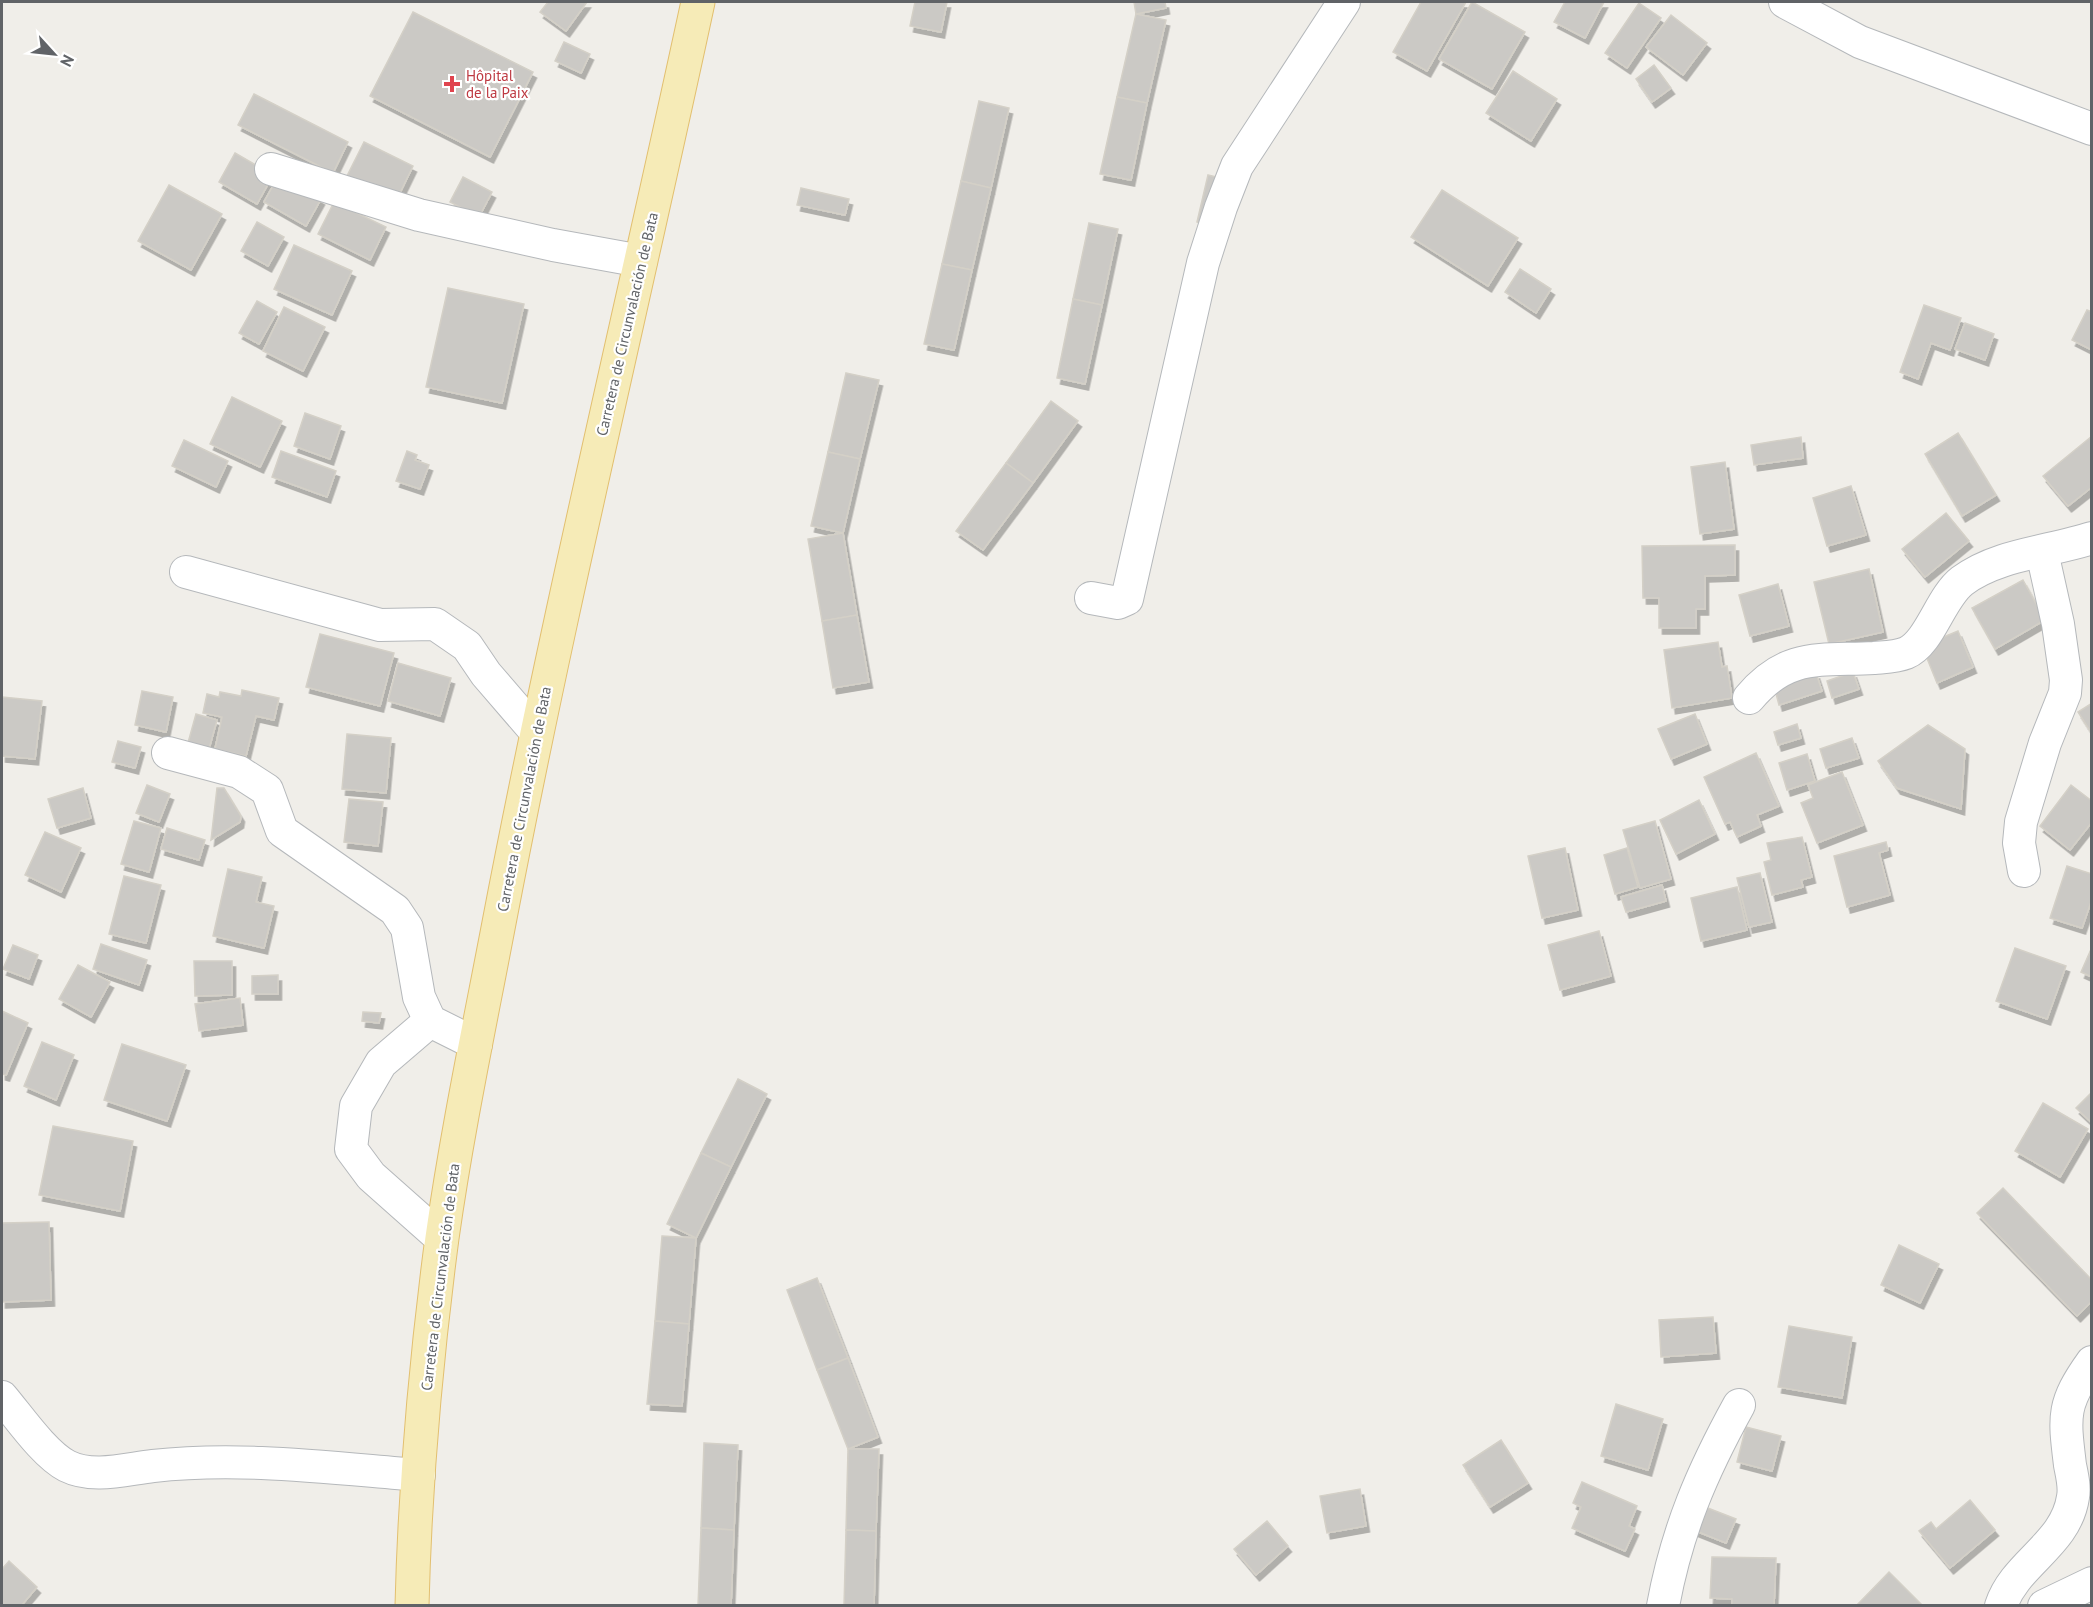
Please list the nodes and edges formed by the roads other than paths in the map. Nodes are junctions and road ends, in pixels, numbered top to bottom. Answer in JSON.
{"nodes":[{"id":1,"x":696,"y":2,"type":"edge"},
{"id":2,"x":1344,"y":2,"type":"edge"},
{"id":3,"x":1785,"y":2,"type":"edge"},
{"id":4,"x":2091,"y":129,"type":"edge"},
{"id":5,"x":271,"y":168,"type":"dead end"},
{"id":6,"x":641,"y":261,"type":"junction"},
{"id":7,"x":2091,"y":538,"type":"edge"},
{"id":8,"x":2042,"y":552,"type":"junction"},
{"id":9,"x":186,"y":572,"type":"dead end"},
{"id":10,"x":1091,"y":598,"type":"dead end"},
{"id":11,"x":1749,"y":698,"type":"dead end"},
{"id":12,"x":536,"y":732,"type":"junction"},
{"id":13,"x":168,"y":753,"type":"dead end"},
{"id":14,"x":2024,"y":871,"type":"dead end"},
{"id":15,"x":430,"y":1021,"type":"junction"},
{"id":16,"x":476,"y":1044,"type":"junction"},
{"id":17,"x":442,"y":1239,"type":"junction"},
{"id":18,"x":2091,"y":1362,"type":"edge"},
{"id":19,"x":2,"y":1397,"type":"edge"},
{"id":20,"x":1739,"y":1405,"type":"dead end"},
{"id":21,"x":419,"y":1475,"type":"junction"},
{"id":22,"x":2091,"y":1583,"type":"edge"},
{"id":23,"x":412,"y":1605,"type":"edge"},
{"id":24,"x":1663,"y":1605,"type":"edge"},
{"id":25,"x":2001,"y":1605,"type":"edge"},
{"id":26,"x":2044,"y":1605,"type":"edge"}],
"edges":[{"from":1,"to":6,"type":"main road","name":"Carretera de Circunvalación de Bata"},
{"from":2,"to":10,"type":"street"},
{"from":3,"to":4,"type":"street"},
{"from":5,"to":6,"type":"street"},
{"from":6,"to":12,"type":"main road","name":"Carretera de Circunvalación de Bata"},
{"from":7,"to":8,"type":"street"},
{"from":8,"to":11,"type":"street"},
{"from":8,"to":14,"type":"street"},
{"from":9,"to":12,"type":"street"},
{"from":12,"to":16,"type":"main road","name":"Carretera de Circunvalación de Bata"},
{"from":13,"to":15,"type":"street"},
{"from":15,"to":16,"type":"street"},
{"from":15,"to":17,"type":"street"},
{"from":16,"to":17,"type":"main road","name":"Carretera de Circunvalación de Bata"},
{"from":17,"to":21,"type":"main road","name":"Carretera de Circunvalación de Bata"},
{"from":18,"to":25,"type":"street"},
{"from":19,"to":21,"type":"street"},
{"from":20,"to":24,"type":"street"},
{"from":21,"to":23,"type":"main road","name":"Carretera de Circunvalación de Bata"},
{"from":22,"to":26,"type":"street"}]}
